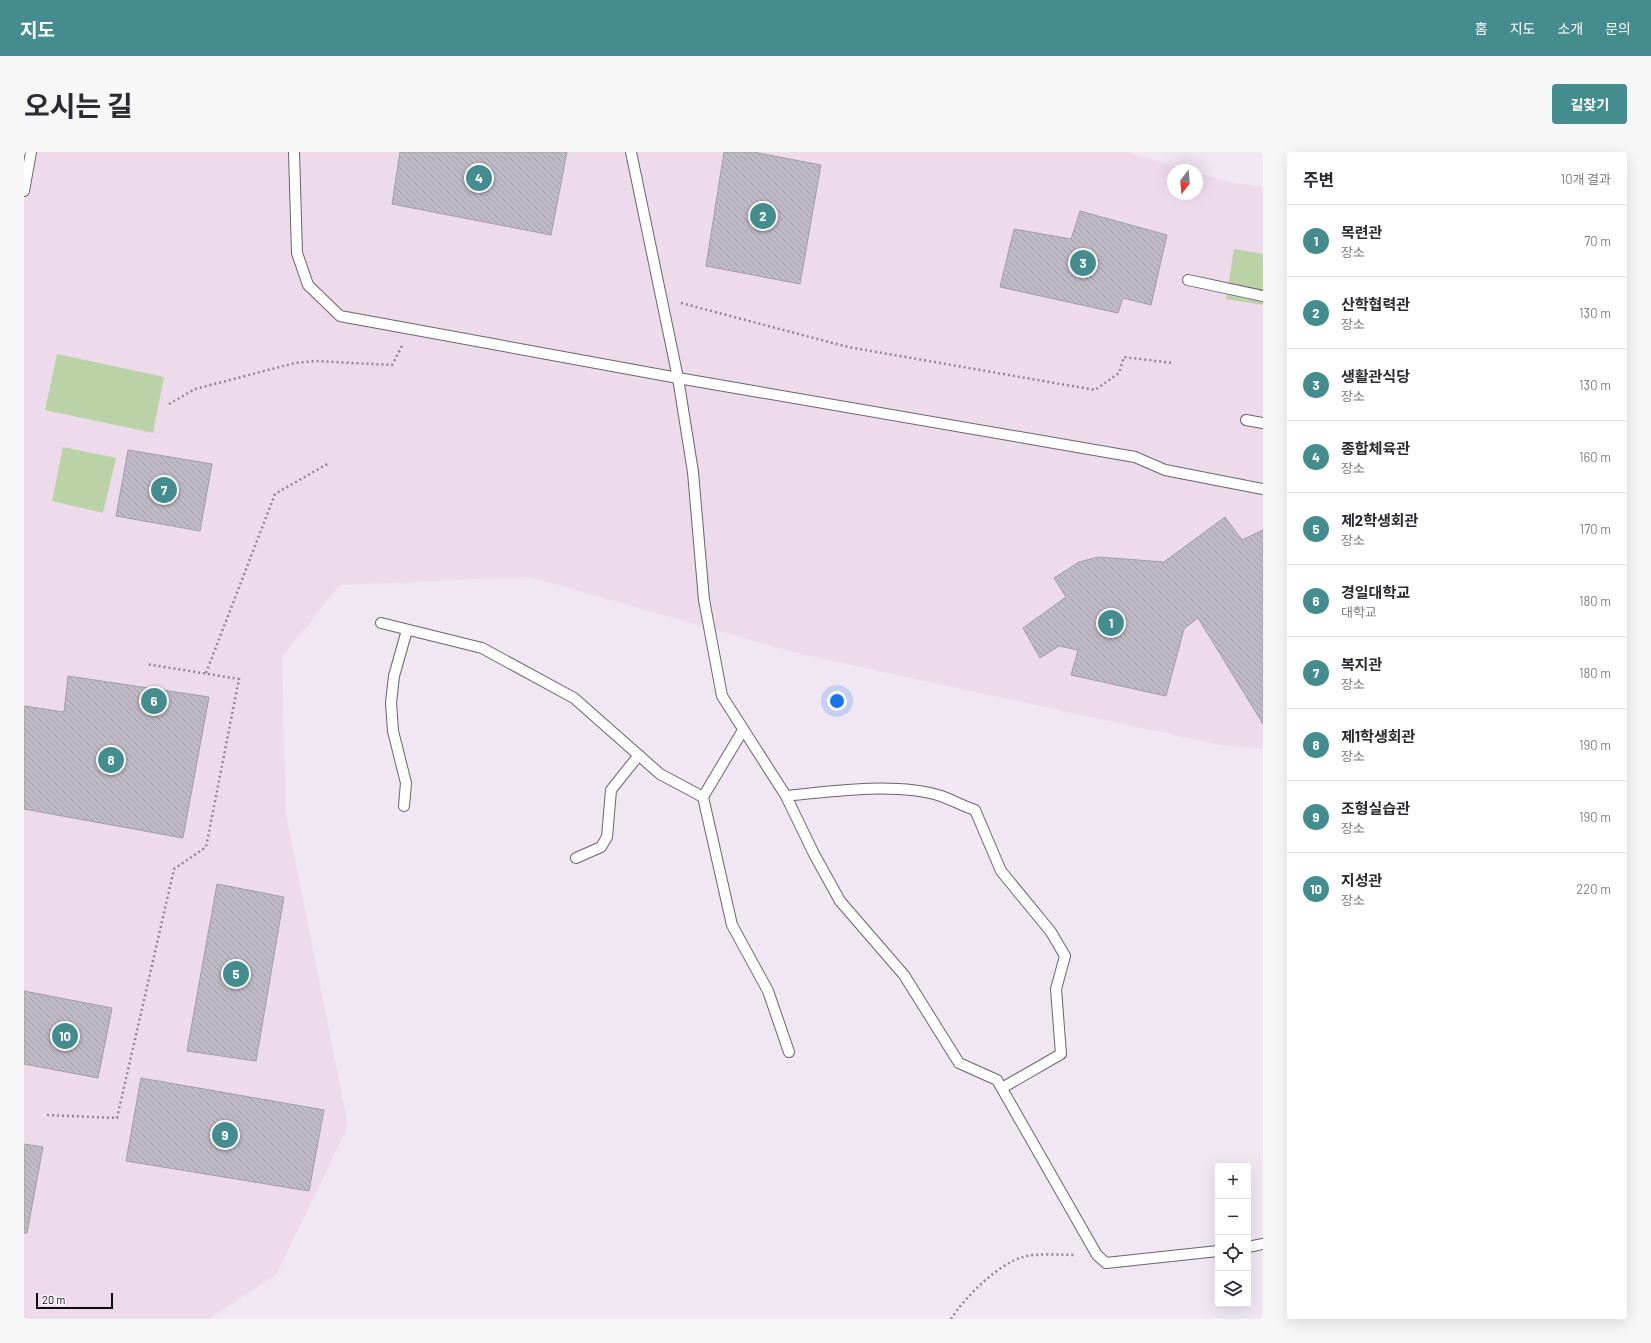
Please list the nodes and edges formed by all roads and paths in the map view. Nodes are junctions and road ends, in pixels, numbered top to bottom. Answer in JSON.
{"nodes":[{"id":1,"x":31,"y":152,"type":"edge"},
{"id":2,"x":294,"y":152,"type":"edge"},
{"id":3,"x":631,"y":152,"type":"edge"},
{"id":4,"x":24,"y":191,"type":"edge"},
{"id":5,"x":1188,"y":280,"type":"dead end"},
{"id":6,"x":1263,"y":296,"type":"edge"},
{"id":7,"x":661,"y":298,"type":"junction"},
{"id":8,"x":404,"y":327,"type":"junction"},
{"id":9,"x":1173,"y":363,"type":"dead end"},
{"id":10,"x":678,"y":378,"type":"junction"},
{"id":11,"x":169,"y":404,"type":"dead end"},
{"id":12,"x":1246,"y":420,"type":"dead end"},
{"id":13,"x":1263,"y":423,"type":"edge"},
{"id":14,"x":329,"y":463,"type":"dead end"},
{"id":15,"x":1263,"y":489,"type":"edge"},
{"id":16,"x":381,"y":624,"type":"dead end"},
{"id":17,"x":407,"y":630,"type":"junction"},
{"id":18,"x":146,"y":664,"type":"dead end"},
{"id":19,"x":206,"y":673,"type":"junction"},
{"id":20,"x":743,"y":730,"type":"junction"},
{"id":21,"x":639,"y":755,"type":"junction"},
{"id":22,"x":786,"y":796,"type":"junction"},
{"id":23,"x":703,"y":797,"type":"junction"},
{"id":24,"x":404,"y":806,"type":"dead end"},
{"id":25,"x":576,"y":858,"type":"dead end"},
{"id":26,"x":788,"y":1052,"type":"dead end"},
{"id":27,"x":1002,"y":1088,"type":"junction"},
{"id":28,"x":47,"y":1115,"type":"dead end"},
{"id":29,"x":1263,"y":1244,"type":"edge"},
{"id":30,"x":1251,"y":1247,"type":"edge"},
{"id":31,"x":1215,"y":1251,"type":"edge"},
{"id":32,"x":1097,"y":1255,"type":"junction"},
{"id":33,"x":951,"y":1319,"type":"edge"}],
"edges":[{"from":1,"to":4,"type":"lane"},
{"from":2,"to":8,"type":"lane"},
{"from":3,"to":7,"type":"lane"},
{"from":5,"to":6,"type":"lane"},
{"from":7,"to":9,"type":"path"},
{"from":7,"to":10,"type":"lane"},
{"from":8,"to":10,"type":"lane"},
{"from":8,"to":11,"type":"path"},
{"from":10,"to":15,"type":"lane"},
{"from":10,"to":20,"type":"lane"},
{"from":12,"to":13,"type":"lane"},
{"from":14,"to":19,"type":"path"},
{"from":16,"to":17,"type":"lane"},
{"from":17,"to":21,"type":"lane"},
{"from":17,"to":24,"type":"lane"},
{"from":18,"to":19,"type":"path"},
{"from":19,"to":28,"type":"path"},
{"from":20,"to":22,"type":"lane"},
{"from":20,"to":23,"type":"lane"},
{"from":21,"to":23,"type":"lane"},
{"from":21,"to":25,"type":"lane"},
{"from":22,"to":27,"type":"lane"},
{"from":22,"to":27,"type":"lane"},
{"from":23,"to":26,"type":"lane"},
{"from":27,"to":32,"type":"lane"},
{"from":29,"to":30,"type":"lane"},
{"from":31,"to":32,"type":"lane"},
{"from":32,"to":33,"type":"path"}]}
